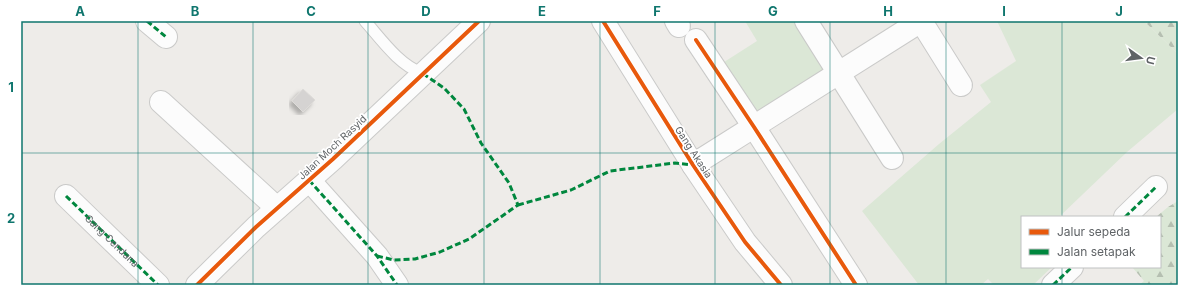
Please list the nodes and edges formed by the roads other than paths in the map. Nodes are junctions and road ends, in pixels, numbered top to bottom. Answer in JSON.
{"nodes":[{"id":1,"x":146,"y":21,"type":"edge"},
{"id":2,"x":365,"y":21,"type":"edge"},
{"id":3,"x":479,"y":21,"type":"edge"},
{"id":4,"x":603,"y":21,"type":"edge"},
{"id":5,"x":806,"y":21,"type":"edge"},
{"id":6,"x":921,"y":21,"type":"edge"},
{"id":7,"x":166,"y":37,"type":"dead end"},
{"id":8,"x":696,"y":40,"type":"dead end"},
{"id":9,"x":422,"y":73,"type":"junction"},
{"id":10,"x":840,"y":73,"type":"junction"},
{"id":11,"x":961,"y":85,"type":"dead end"},
{"id":12,"x":161,"y":102,"type":"dead end"},
{"id":13,"x":754,"y":127,"type":"junction"},
{"id":14,"x":892,"y":158,"type":"dead end"},
{"id":15,"x":692,"y":165,"type":"junction"},
{"id":16,"x":309,"y":180,"type":"junction"},
{"id":17,"x":1156,"y":187,"type":"dead end"},
{"id":18,"x":66,"y":196,"type":"dead end"},
{"id":19,"x":277,"y":208,"type":"junction"},
{"id":20,"x":1126,"y":216,"type":"edge"},
{"id":21,"x":1071,"y":268,"type":"edge"},
{"id":22,"x":158,"y":285,"type":"edge"},
{"id":23,"x":197,"y":285,"type":"edge"},
{"id":24,"x":397,"y":285,"type":"edge"},
{"id":25,"x":781,"y":285,"type":"edge"},
{"id":26,"x":856,"y":285,"type":"edge"},
{"id":27,"x":1053,"y":285,"type":"edge"}],
"edges":[{"from":1,"to":7,"type":"street"},
{"from":2,"to":9,"type":"lane"},
{"from":3,"to":9,"type":"street","name":"Jalan Moch Rasyid"},
{"from":4,"to":15,"type":"street","name":"Gang Akasia"},
{"from":5,"to":10,"type":"street"},
{"from":6,"to":10,"type":"street"},
{"from":6,"to":11,"type":"street"},
{"from":8,"to":13,"type":"street"},
{"from":9,"to":16,"type":"street","name":"Jalan Moch Rasyid"},
{"from":10,"to":13,"type":"street"},
{"from":10,"to":14,"type":"street"},
{"from":12,"to":19,"type":"street"},
{"from":13,"to":15,"type":"street"},
{"from":13,"to":26,"type":"street"},
{"from":15,"to":25,"type":"street","name":"Gang Akasia"},
{"from":16,"to":19,"type":"street","name":"Jalan Moch Rasyid"},
{"from":16,"to":24,"type":"street"},
{"from":17,"to":20,"type":"street"},
{"from":18,"to":22,"type":"street","name":"Gang Cendana"},
{"from":19,"to":23,"type":"street","name":"Jalan Moch Rasyid"},
{"from":21,"to":27,"type":"street"}]}
